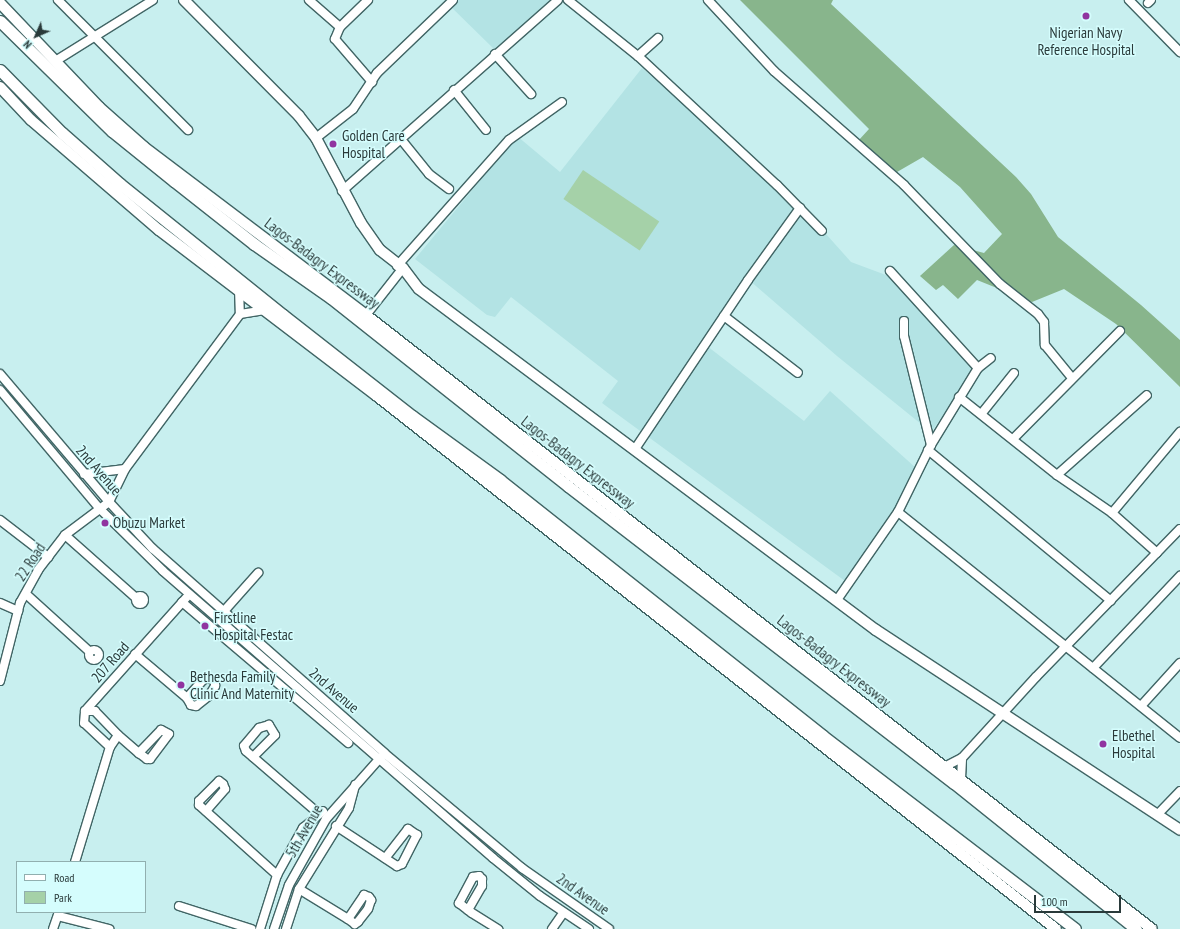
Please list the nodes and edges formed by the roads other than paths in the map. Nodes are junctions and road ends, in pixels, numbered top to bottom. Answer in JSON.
{"nodes":[{"id":1,"x":58,"y":0,"type":"edge"},
{"id":2,"x":153,"y":0,"type":"edge"},
{"id":3,"x":184,"y":0,"type":"edge"},
{"id":4,"x":309,"y":0,"type":"edge"},
{"id":5,"x":368,"y":0,"type":"edge"},
{"id":6,"x":453,"y":0,"type":"edge"},
{"id":7,"x":558,"y":0,"type":"edge"},
{"id":8,"x":568,"y":0,"type":"edge"},
{"id":9,"x":708,"y":0,"type":"edge"},
{"id":10,"x":1129,"y":0,"type":"edge"},
{"id":11,"x":0,"y":3,"type":"edge"},
{"id":12,"x":0,"y":21,"type":"edge"},
{"id":13,"x":340,"y":27,"type":"junction"},
{"id":14,"x":95,"y":35,"type":"junction"},
{"id":15,"x":658,"y":38,"type":"dead end"},
{"id":16,"x":1180,"y":52,"type":"edge"},
{"id":17,"x":494,"y":54,"type":"junction"},
{"id":18,"x":638,"y":56,"type":"junction"},
{"id":19,"x":57,"y":60,"type":"junction"},
{"id":20,"x":0,"y":70,"type":"edge"},
{"id":21,"x":372,"y":82,"type":"junction"},
{"id":22,"x":0,"y":87,"type":"edge"},
{"id":23,"x":454,"y":90,"type":"junction"},
{"id":24,"x":531,"y":94,"type":"dead end"},
{"id":25,"x":562,"y":102,"type":"dead end"},
{"id":26,"x":188,"y":130,"type":"dead end"},
{"id":27,"x":486,"y":130,"type":"dead end"},
{"id":28,"x":316,"y":138,"type":"junction"},
{"id":29,"x":400,"y":138,"type":"junction"},
{"id":30,"x":449,"y":189,"type":"dead end"},
{"id":31,"x":342,"y":191,"type":"junction"},
{"id":32,"x":800,"y":208,"type":"junction"},
{"id":33,"x":822,"y":231,"type":"dead end"},
{"id":34,"x":400,"y":267,"type":"junction"},
{"id":35,"x":890,"y":271,"type":"dead end"},
{"id":36,"x":238,"y":289,"type":"junction"},
{"id":37,"x":265,"y":310,"type":"junction"},
{"id":38,"x":240,"y":314,"type":"junction"},
{"id":39,"x":366,"y":315,"type":"junction"},
{"id":40,"x":724,"y":316,"type":"junction"},
{"id":41,"x":904,"y":321,"type":"dead end"},
{"id":42,"x":1120,"y":331,"type":"dead end"},
{"id":43,"x":991,"y":358,"type":"dead end"},
{"id":44,"x":978,"y":368,"type":"junction"},
{"id":45,"x":798,"y":373,"type":"dead end"},
{"id":46,"x":0,"y":374,"type":"edge"},
{"id":47,"x":1014,"y":374,"type":"dead end"},
{"id":48,"x":1072,"y":378,"type":"junction"},
{"id":49,"x":0,"y":390,"type":"edge"},
{"id":50,"x":1147,"y":395,"type":"dead end"},
{"id":51,"x":959,"y":397,"type":"junction"},
{"id":52,"x":982,"y":413,"type":"junction"},
{"id":53,"x":1180,"y":432,"type":"edge"},
{"id":54,"x":1013,"y":438,"type":"junction"},
{"id":55,"x":929,"y":447,"type":"junction"},
{"id":56,"x":636,"y":449,"type":"junction"},
{"id":57,"x":125,"y":469,"type":"junction"},
{"id":58,"x":84,"y":474,"type":"junction"},
{"id":59,"x":1056,"y":475,"type":"junction"},
{"id":60,"x":108,"y":502,"type":"junction"},
{"id":61,"x":100,"y":509,"type":"junction"},
{"id":62,"x":898,"y":512,"type":"junction"},
{"id":63,"x":1112,"y":513,"type":"junction"},
{"id":64,"x":0,"y":520,"type":"edge"},
{"id":65,"x":1180,"y":529,"type":"edge"},
{"id":66,"x":65,"y":535,"type":"junction"},
{"id":67,"x":1157,"y":553,"type":"junction"},
{"id":68,"x":48,"y":557,"type":"junction"},
{"id":69,"x":258,"y":572,"type":"dead end"},
{"id":70,"x":1180,"y":576,"type":"edge"},
{"id":71,"x":26,"y":594,"type":"junction"},
{"id":72,"x":189,"y":595,"type":"junction"},
{"id":73,"x":136,"y":598,"type":"dead end"},
{"id":74,"x":837,"y":600,"type":"junction"},
{"id":75,"x":1111,"y":601,"type":"junction"},
{"id":76,"x":182,"y":602,"type":"junction"},
{"id":77,"x":0,"y":603,"type":"edge"},
{"id":78,"x":18,"y":610,"type":"junction"},
{"id":79,"x":224,"y":610,"type":"junction"},
{"id":80,"x":1067,"y":645,"type":"junction"},
{"id":81,"x":90,"y":652,"type":"dead end"},
{"id":82,"x":135,"y":654,"type":"junction"},
{"id":83,"x":1180,"y":663,"type":"edge"},
{"id":84,"x":1093,"y":668,"type":"junction"},
{"id":85,"x":0,"y":681,"type":"edge"},
{"id":86,"x":187,"y":698,"type":"dead end"},
{"id":87,"x":1141,"y":706,"type":"junction"},
{"id":88,"x":85,"y":712,"type":"junction"},
{"id":89,"x":1006,"y":713,"type":"junction"},
{"id":90,"x":118,"y":735,"type":"junction"},
{"id":91,"x":1180,"y":738,"type":"edge"},
{"id":92,"x":348,"y":743,"type":"dead end"},
{"id":93,"x":110,"y":747,"type":"junction"},
{"id":94,"x":139,"y":753,"type":"dead end"},
{"id":95,"x":384,"y":753,"type":"junction"},
{"id":96,"x":253,"y":757,"type":"dead end"},
{"id":97,"x":962,"y":758,"type":"junction"},
{"id":98,"x":378,"y":761,"type":"junction"},
{"id":99,"x":946,"y":766,"type":"junction"},
{"id":100,"x":961,"y":779,"type":"junction"},
{"id":101,"x":356,"y":783,"type":"junction"},
{"id":102,"x":1180,"y":791,"type":"edge"},
{"id":103,"x":332,"y":809,"type":"junction"},
{"id":104,"x":206,"y":811,"type":"dead end"},
{"id":105,"x":318,"y":813,"type":"junction"},
{"id":106,"x":1159,"y":814,"type":"junction"},
{"id":107,"x":1180,"y":825,"type":"edge"},
{"id":108,"x":336,"y":826,"type":"junction"},
{"id":109,"x":1180,"y":830,"type":"edge"},
{"id":110,"x":386,"y":858,"type":"dead end"},
{"id":111,"x":75,"y":861,"type":"edge"},
{"id":112,"x":277,"y":875,"type":"junction"},
{"id":113,"x":299,"y":889,"type":"junction"},
{"id":114,"x":179,"y":906,"type":"dead end"},
{"id":115,"x":468,"y":910,"type":"dead end"},
{"id":116,"x":563,"y":913,"type":"junction"},
{"id":117,"x":58,"y":914,"type":"edge"},
{"id":118,"x":348,"y":919,"type":"dead end"},
{"id":119,"x":53,"y":929,"type":"edge"},
{"id":120,"x":109,"y":929,"type":"edge"},
{"id":121,"x":251,"y":929,"type":"edge"},
{"id":122,"x":260,"y":929,"type":"edge"},
{"id":123,"x":274,"y":929,"type":"edge"},
{"id":124,"x":286,"y":929,"type":"edge"},
{"id":125,"x":498,"y":929,"type":"edge"},
{"id":126,"x":552,"y":929,"type":"edge"},
{"id":127,"x":589,"y":929,"type":"edge"},
{"id":128,"x":609,"y":929,"type":"edge"},
{"id":129,"x":1056,"y":929,"type":"edge"},
{"id":130,"x":1075,"y":929,"type":"edge"},
{"id":131,"x":1136,"y":929,"type":"edge"},
{"id":132,"x":1152,"y":929,"type":"edge"}],
"edges":[{"from":1,"to":14,"type":"street"},
{"from":2,"to":14,"type":"street"},
{"from":3,"to":28,"type":"main road"},
{"from":4,"to":13,"type":"street"},
{"from":5,"to":13,"type":"street"},
{"from":6,"to":21,"type":"street"},
{"from":7,"to":17,"type":"street"},
{"from":8,"to":18,"type":"street"},
{"from":9,"to":48,"type":"street"},
{"from":10,"to":16,"type":"street"},
{"from":11,"to":19,"type":"main road","name":"Lagos-Badagry Expressway"},
{"from":12,"to":131,"type":"highway","name":"Lagos-Badagry Expressway"},
{"from":13,"to":21,"type":"street"},
{"from":14,"to":19,"type":"street"},
{"from":14,"to":26,"type":"street"},
{"from":15,"to":18,"type":"street"},
{"from":17,"to":23,"type":"street"},
{"from":17,"to":24,"type":"street"},
{"from":18,"to":32,"type":"street"},
{"from":19,"to":39,"type":"main road","name":"Lagos-Badagry Expressway"},
{"from":20,"to":130,"type":"highway"},
{"from":21,"to":28,"type":"street"},
{"from":22,"to":36,"type":"main road"},
{"from":23,"to":27,"type":"street"},
{"from":23,"to":29,"type":"street"},
{"from":25,"to":34,"type":"street"},
{"from":28,"to":31,"type":"main road"},
{"from":29,"to":30,"type":"street"},
{"from":29,"to":31,"type":"street"},
{"from":31,"to":34,"type":"main road"},
{"from":32,"to":33,"type":"street"},
{"from":32,"to":40,"type":"street"},
{"from":34,"to":39,"type":"street"},
{"from":34,"to":56,"type":"main road"},
{"from":35,"to":44,"type":"street"},
{"from":36,"to":37,"type":"main road"},
{"from":36,"to":38,"type":"street"},
{"from":37,"to":38,"type":"street"},
{"from":37,"to":129,"type":"main road"},
{"from":38,"to":57,"type":"street"},
{"from":39,"to":99,"type":"main road","name":"Lagos-Badagry Expressway"},
{"from":40,"to":45,"type":"street"},
{"from":40,"to":56,"type":"street"},
{"from":41,"to":55,"type":"street"},
{"from":42,"to":48,"type":"street"},
{"from":43,"to":44,"type":"street"},
{"from":44,"to":51,"type":"street"},
{"from":46,"to":58,"type":"street","name":"2nd Avenue"},
{"from":47,"to":52,"type":"street"},
{"from":48,"to":54,"type":"street"},
{"from":49,"to":61,"type":"street","name":"2nd Avenue"},
{"from":50,"to":59,"type":"street"},
{"from":51,"to":52,"type":"street"},
{"from":51,"to":55,"type":"street"},
{"from":52,"to":54,"type":"street"},
{"from":53,"to":63,"type":"street"},
{"from":54,"to":59,"type":"street"},
{"from":55,"to":62,"type":"street"},
{"from":55,"to":75,"type":"street"},
{"from":56,"to":74,"type":"main road"},
{"from":57,"to":58,"type":"street"},
{"from":57,"to":60,"type":"street"},
{"from":58,"to":60,"type":"street","name":"2nd Avenue"},
{"from":59,"to":63,"type":"street"},
{"from":60,"to":61,"type":"street","name":"22 Road"},
{"from":60,"to":79,"type":"street","name":"2nd Avenue"},
{"from":61,"to":66,"type":"street","name":"22 Road"},
{"from":61,"to":72,"type":"street","name":"2nd Avenue"},
{"from":62,"to":74,"type":"street"},
{"from":62,"to":80,"type":"street"},
{"from":63,"to":67,"type":"street"},
{"from":64,"to":68,"type":"street"},
{"from":65,"to":67,"type":"street"},
{"from":66,"to":68,"type":"street","name":"22 Road"},
{"from":66,"to":73,"type":"street"},
{"from":67,"to":75,"type":"street"},
{"from":68,"to":71,"type":"street","name":"22 Road"},
{"from":69,"to":79,"type":"street"},
{"from":70,"to":84,"type":"street"},
{"from":71,"to":78,"type":"street","name":"22 Road"},
{"from":71,"to":81,"type":"street"},
{"from":72,"to":76,"type":"street","name":"207 Road"},
{"from":72,"to":98,"type":"street","name":"2nd Avenue"},
{"from":74,"to":89,"type":"main road"},
{"from":75,"to":80,"type":"street"},
{"from":76,"to":82,"type":"street","name":"207 Road"},
{"from":76,"to":92,"type":"street"},
{"from":77,"to":78,"type":"street"},
{"from":78,"to":85,"type":"street","name":"22 Road"},
{"from":79,"to":95,"type":"street","name":"2nd Avenue"},
{"from":80,"to":84,"type":"street"},
{"from":80,"to":89,"type":"street"},
{"from":82,"to":86,"type":"street"},
{"from":82,"to":88,"type":"street","name":"207 Road"},
{"from":83,"to":87,"type":"street"},
{"from":84,"to":87,"type":"street"},
{"from":87,"to":91,"type":"street"},
{"from":88,"to":90,"type":"street"},
{"from":88,"to":93,"type":"street"},
{"from":89,"to":97,"type":"street"},
{"from":89,"to":106,"type":"main road"},
{"from":90,"to":93,"type":"street"},
{"from":90,"to":94,"type":"street"},
{"from":93,"to":111,"type":"street"},
{"from":95,"to":98,"type":"street","name":"5th Avenue"},
{"from":95,"to":128,"type":"street","name":"2nd Avenue"},
{"from":96,"to":105,"type":"street"},
{"from":97,"to":99,"type":"street"},
{"from":97,"to":100,"type":"street"},
{"from":98,"to":101,"type":"street","name":"5th Avenue"},
{"from":98,"to":116,"type":"street","name":"2nd Avenue"},
{"from":99,"to":100,"type":"main road","name":"Lagos-Badagry Expressway"},
{"from":100,"to":132,"type":"main road","name":"Lagos-Badagry Expressway"},
{"from":101,"to":103,"type":"street","name":"5th Avenue"},
{"from":101,"to":108,"type":"street"},
{"from":102,"to":106,"type":"street"},
{"from":103,"to":105,"type":"street"},
{"from":103,"to":123,"type":"street","name":"5th Avenue"},
{"from":104,"to":112,"type":"street"},
{"from":105,"to":112,"type":"street"},
{"from":106,"to":107,"type":"main road"},
{"from":106,"to":109,"type":"main road"},
{"from":108,"to":110,"type":"street"},
{"from":108,"to":113,"type":"street"},
{"from":112,"to":122,"type":"street"},
{"from":113,"to":118,"type":"street"},
{"from":113,"to":124,"type":"street"},
{"from":114,"to":121,"type":"street"},
{"from":115,"to":125,"type":"street"},
{"from":116,"to":126,"type":"street"},
{"from":116,"to":127,"type":"street","name":"2nd Avenue"},
{"from":117,"to":119,"type":"street"},
{"from":117,"to":120,"type":"street"}]}
